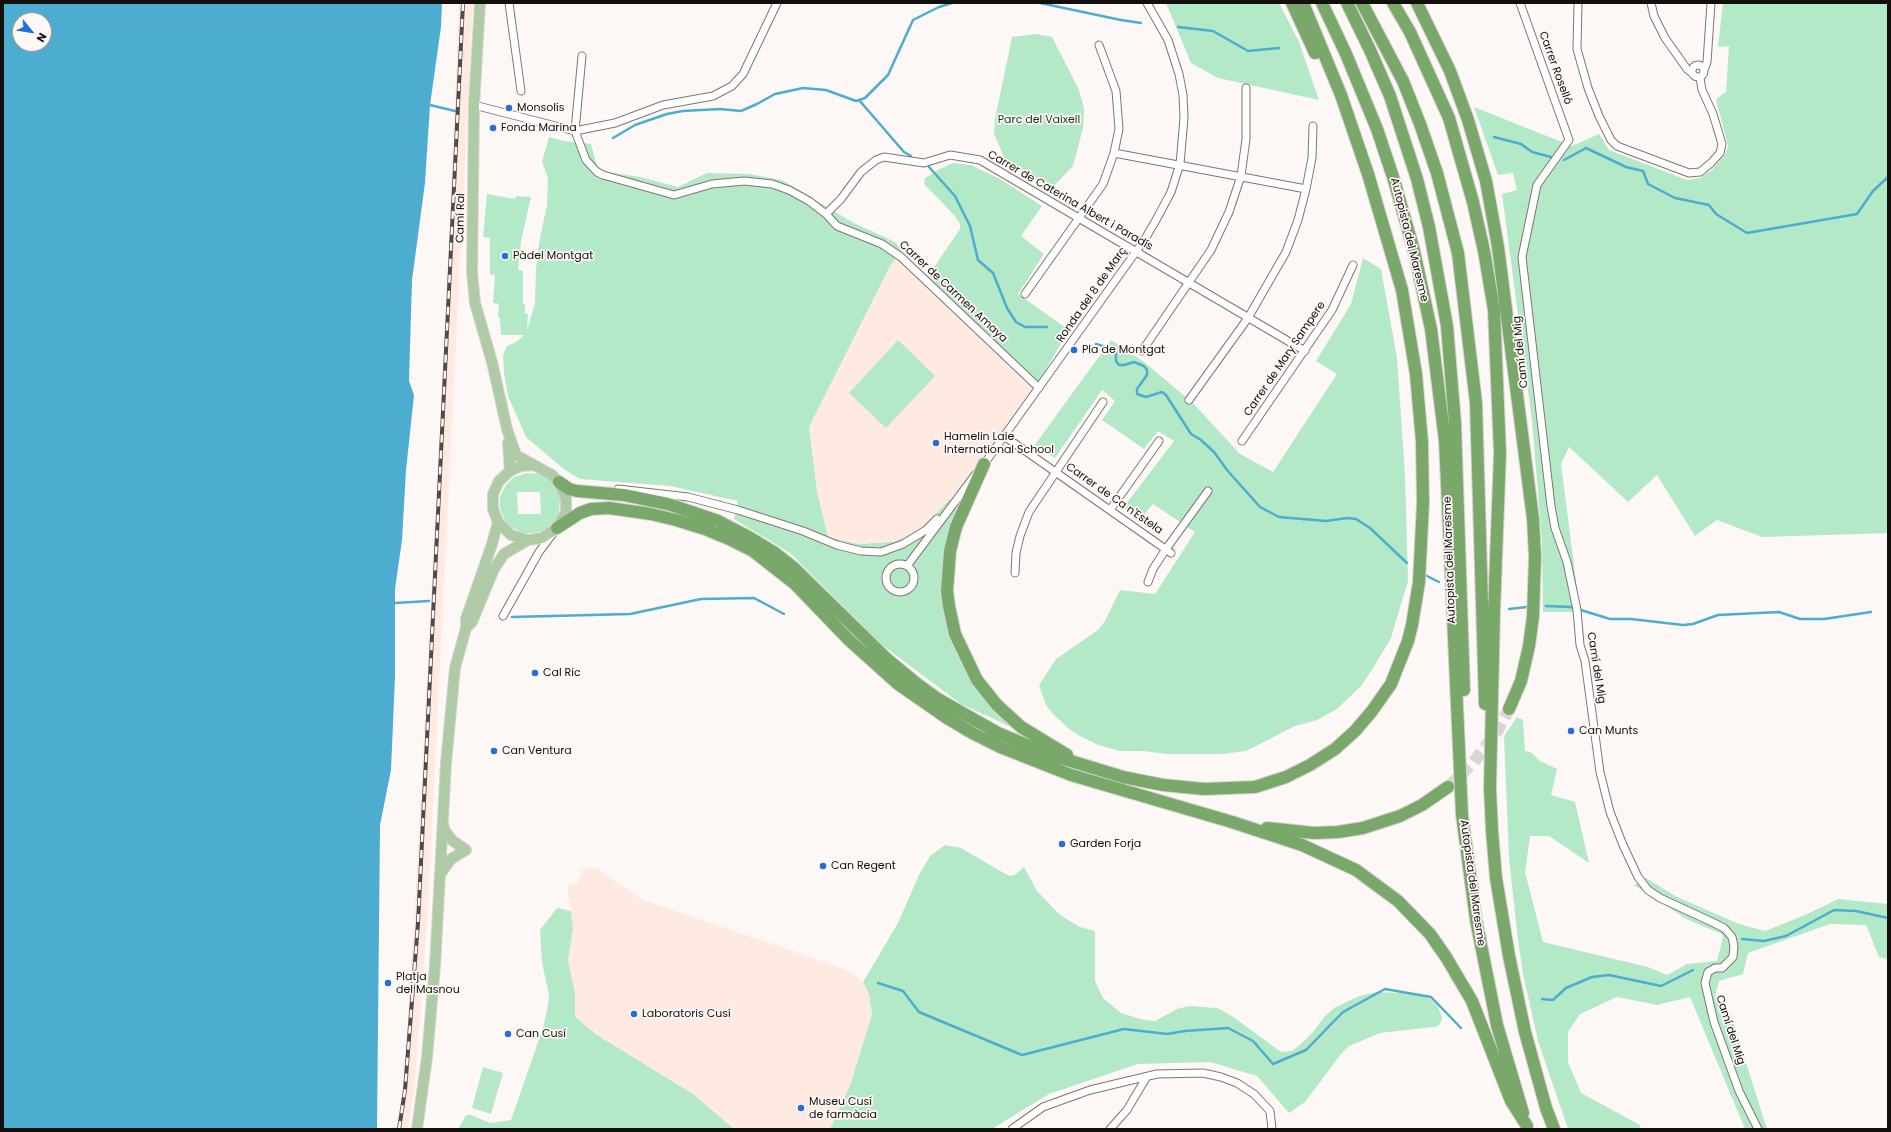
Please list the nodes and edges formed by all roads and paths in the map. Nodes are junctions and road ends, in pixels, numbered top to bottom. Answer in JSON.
{"nodes":[{"id":1,"x":480,"y":3,"type":"edge"},
{"id":2,"x":509,"y":3,"type":"edge"},
{"id":3,"x":777,"y":3,"type":"edge"},
{"id":4,"x":1147,"y":3,"type":"edge"},
{"id":5,"x":1292,"y":3,"type":"edge"},
{"id":6,"x":1303,"y":3,"type":"edge"},
{"id":7,"x":1322,"y":3,"type":"edge"},
{"id":8,"x":1347,"y":3,"type":"edge"},
{"id":9,"x":1362,"y":3,"type":"edge"},
{"id":10,"x":1393,"y":3,"type":"edge"},
{"id":11,"x":1417,"y":3,"type":"edge"},
{"id":12,"x":1520,"y":3,"type":"edge"},
{"id":13,"x":1578,"y":3,"type":"edge"},
{"id":14,"x":1651,"y":3,"type":"edge"},
{"id":15,"x":1711,"y":3,"type":"edge"},
{"id":16,"x":1099,"y":45,"type":"dead end"},
{"id":17,"x":1707,"y":46,"type":"junction"},
{"id":18,"x":582,"y":56,"type":"dead end"},
{"id":19,"x":1679,"y":57,"type":"junction"},
{"id":20,"x":1696,"y":66,"type":"junction"},
{"id":21,"x":1704,"y":70,"type":"junction"},
{"id":22,"x":1692,"y":73,"type":"junction"},
{"id":23,"x":1700,"y":78,"type":"junction"},
{"id":24,"x":1246,"y":88,"type":"dead end"},
{"id":25,"x":521,"y":91,"type":"dead end"},
{"id":26,"x":474,"y":105,"type":"junction"},
{"id":27,"x":1313,"y":126,"type":"dead end"},
{"id":28,"x":575,"y":131,"type":"junction"},
{"id":29,"x":1569,"y":140,"type":"joint"},
{"id":30,"x":1360,"y":149,"type":"junction"},
{"id":31,"x":1114,"y":152,"type":"junction"},
{"id":32,"x":1180,"y":164,"type":"junction"},
{"id":33,"x":1241,"y":176,"type":"junction"},
{"id":34,"x":1306,"y":189,"type":"junction"},
{"id":35,"x":826,"y":214,"type":"junction"},
{"id":36,"x":1080,"y":219,"type":"junction"},
{"id":37,"x":1498,"y":247,"type":"junction"},
{"id":38,"x":1135,"y":252,"type":"junction"},
{"id":39,"x":1353,"y":265,"type":"dead end"},
{"id":40,"x":1189,"y":284,"type":"junction"},
{"id":41,"x":1025,"y":294,"type":"dead end"},
{"id":42,"x":1248,"y":318,"type":"junction"},
{"id":43,"x":1496,"y":333,"type":"junction"},
{"id":44,"x":1142,"y":351,"type":"dead end"},
{"id":45,"x":1305,"y":351,"type":"junction"},
{"id":46,"x":1039,"y":388,"type":"junction"},
{"id":47,"x":1189,"y":400,"type":"dead end"},
{"id":48,"x":1103,"y":402,"type":"dead end"},
{"id":49,"x":507,"y":430,"type":"junction"},
{"id":50,"x":1004,"y":436,"type":"junction"},
{"id":51,"x":1159,"y":441,"type":"dead end"},
{"id":52,"x":1242,"y":441,"type":"dead end"},
{"id":53,"x":984,"y":464,"type":"junction"},
{"id":54,"x":533,"y":465,"type":"junction"},
{"id":55,"x":510,"y":471,"type":"junction"},
{"id":56,"x":1055,"y":472,"type":"junction"},
{"id":57,"x":559,"y":482,"type":"junction"},
{"id":58,"x":1208,"y":491,"type":"dead end"},
{"id":59,"x":597,"y":493,"type":"junction"},
{"id":60,"x":956,"y":498,"type":"junction"},
{"id":61,"x":1110,"y":510,"type":"junction"},
{"id":62,"x":498,"y":522,"type":"junction"},
{"id":63,"x":557,"y":528,"type":"junction"},
{"id":64,"x":542,"y":538,"type":"junction"},
{"id":65,"x":528,"y":540,"type":"junction"},
{"id":66,"x":1169,"y":551,"type":"junction"},
{"id":67,"x":539,"y":552,"type":"junction"},
{"id":68,"x":907,"y":566,"type":"dead end"},
{"id":69,"x":1015,"y":573,"type":"dead end"},
{"id":70,"x":1148,"y":582,"type":"dead end"},
{"id":71,"x":504,"y":616,"type":"dead end"},
{"id":72,"x":466,"y":628,"type":"junction"},
{"id":73,"x":1509,"y":709,"type":"tunnel mouth"},
{"id":74,"x":1090,"y":768,"type":"junction"},
{"id":75,"x":1448,"y":787,"type":"tunnel mouth"},
{"id":76,"x":1490,"y":788,"type":"junction"},
{"id":77,"x":442,"y":820,"type":"junction"},
{"id":78,"x":1232,"y":822,"type":"junction"},
{"id":79,"x":1469,"y":863,"type":"junction"},
{"id":80,"x":441,"y":873,"type":"junction"},
{"id":81,"x":1146,"y":1078,"type":"junction"},
{"id":82,"x":1528,"y":1128,"type":"edge"},
{"id":83,"x":417,"y":1129,"type":"edge"},
{"id":84,"x":1012,"y":1129,"type":"edge"},
{"id":85,"x":1110,"y":1129,"type":"edge"},
{"id":86,"x":1272,"y":1129,"type":"edge"},
{"id":87,"x":1554,"y":1129,"type":"edge"},
{"id":88,"x":1758,"y":1129,"type":"edge"}],
"edges":[{"from":1,"to":26,"type":"main road","name":"Camí Ral"},
{"from":2,"to":25,"type":"street"},
{"from":3,"to":28,"type":"street"},
{"from":4,"to":32,"type":"street","name":"Ronda del 8 de Març"},
{"from":5,"to":30,"type":"highway"},
{"from":6,"to":30,"type":"highway"},
{"from":7,"to":79,"type":"highway","name":"Autopista del Maresme"},
{"from":8,"to":79,"type":"highway"},
{"from":9,"to":76,"type":"highway"},
{"from":10,"to":43,"type":"highway"},
{"from":11,"to":37,"type":"highway"},
{"from":12,"to":29,"type":"street","name":"Carrer Roselló"},
{"from":13,"to":23,"type":"street"},
{"from":14,"to":19,"type":"street"},
{"from":15,"to":17,"type":"street"},
{"from":16,"to":31,"type":"street"},
{"from":17,"to":20,"type":"street"},
{"from":17,"to":21,"type":"street"},
{"from":18,"to":28,"type":"street"},
{"from":19,"to":20,"type":"street"},
{"from":19,"to":22,"type":"street"},
{"from":20,"to":21,"type":"street"},
{"from":20,"to":22,"type":"street"},
{"from":21,"to":23,"type":"street"},
{"from":22,"to":23,"type":"street"},
{"from":24,"to":33,"type":"street"},
{"from":26,"to":28,"type":"street"},
{"from":26,"to":49,"type":"main road","name":"Camí Ral"},
{"from":27,"to":34,"type":"street"},
{"from":28,"to":35,"type":"street","name":"Carrer de Carmen Amaya"},
{"from":29,"to":88,"type":"street","name":"Camí del Mig"},
{"from":30,"to":74,"type":"highway"},
{"from":31,"to":32,"type":"street"},
{"from":31,"to":36,"type":"street"},
{"from":32,"to":33,"type":"street"},
{"from":32,"to":38,"type":"street","name":"Ronda del 8 de Març"},
{"from":33,"to":34,"type":"street"},
{"from":33,"to":40,"type":"street"},
{"from":34,"to":42,"type":"street"},
{"from":35,"to":36,"type":"street","name":"Carrer de Caterina Albert i Paradís"},
{"from":35,"to":46,"type":"street","name":"Carrer de Carmen Amaya"},
{"from":36,"to":38,"type":"street","name":"Carrer de Caterina Albert i Paradís"},
{"from":36,"to":41,"type":"street"},
{"from":37,"to":43,"type":"highway"},
{"from":37,"to":73,"type":"highway"},
{"from":38,"to":40,"type":"street","name":"Carrer de Caterina Albert i Paradís"},
{"from":38,"to":46,"type":"street","name":"Ronda del 8 de Març"},
{"from":39,"to":45,"type":"street","name":"Carrer de Mary Sampere"},
{"from":40,"to":42,"type":"street","name":"Carrer de Caterina Albert i Paradís"},
{"from":40,"to":44,"type":"street"},
{"from":42,"to":45,"type":"street","name":"Carrer de Caterina Albert i Paradís"},
{"from":42,"to":47,"type":"street"},
{"from":43,"to":76,"type":"highway"},
{"from":45,"to":52,"type":"street","name":"Carrer de Mary Sampere"},
{"from":46,"to":50,"type":"street","name":"Ronda del 8 de Març"},
{"from":48,"to":56,"type":"street"},
{"from":49,"to":54,"type":"main road"},
{"from":49,"to":55,"type":"main road"},
{"from":50,"to":53,"type":"street","name":"Ronda del 8 de Març"},
{"from":50,"to":56,"type":"street","name":"Carrer de Ca n'Estela"},
{"from":51,"to":61,"type":"street"},
{"from":53,"to":60,"type":"street","name":"Ronda del 8 de Març"},
{"from":53,"to":74,"type":"highway"},
{"from":54,"to":55,"type":"main road"},
{"from":54,"to":57,"type":"main road"},
{"from":55,"to":62,"type":"main road"},
{"from":56,"to":61,"type":"street","name":"Carrer de Ca n'Estela"},
{"from":56,"to":69,"type":"street"},
{"from":57,"to":59,"type":"highway"},
{"from":57,"to":63,"type":"main road"},
{"from":58,"to":66,"type":"street"},
{"from":59,"to":60,"type":"street"},
{"from":59,"to":74,"type":"highway"},
{"from":60,"to":68,"type":"street","name":"Ronda del 8 de Març"},
{"from":61,"to":66,"type":"street","name":"Carrer de Ca n'Estela"},
{"from":62,"to":65,"type":"main road"},
{"from":62,"to":72,"type":"main road"},
{"from":63,"to":64,"type":"main road"},
{"from":63,"to":67,"type":"street"},
{"from":63,"to":78,"type":"highway"},
{"from":64,"to":65,"type":"main road"},
{"from":64,"to":67,"type":"street"},
{"from":65,"to":72,"type":"main road"},
{"from":66,"to":70,"type":"street"},
{"from":67,"to":71,"type":"street"},
{"from":72,"to":77,"type":"main road"},
{"from":75,"to":78,"type":"highway"},
{"from":76,"to":87,"type":"highway"},
{"from":77,"to":80,"type":"main road"},
{"from":77,"to":80,"type":"main road"},
{"from":78,"to":82,"type":"highway"},
{"from":79,"to":82,"type":"highway","name":"Autopista del Maresme"},
{"from":80,"to":83,"type":"main road"},
{"from":81,"to":84,"type":"street"},
{"from":81,"to":85,"type":"street"},
{"from":81,"to":86,"type":"street"}]}
